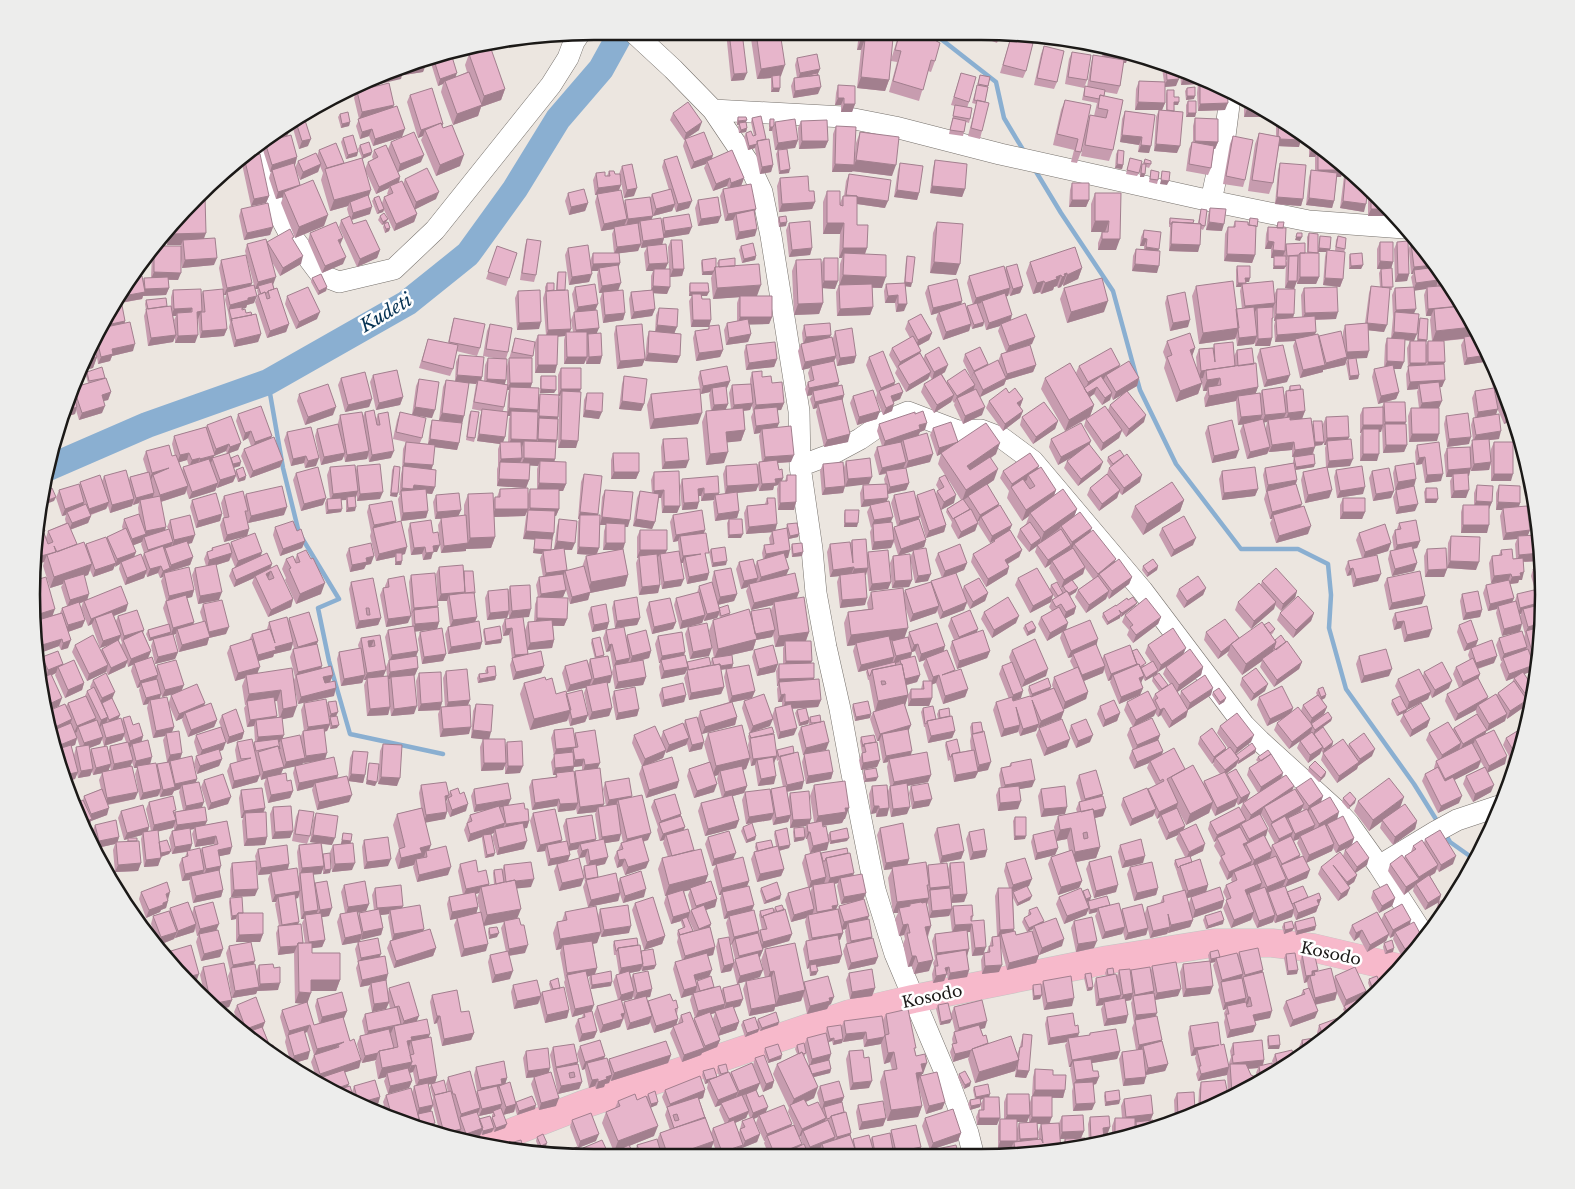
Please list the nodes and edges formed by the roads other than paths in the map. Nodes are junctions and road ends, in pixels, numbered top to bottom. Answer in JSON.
{"nodes":[{"id":1,"x":642,"y":40,"type":"edge"},
{"id":2,"x":575,"y":41,"type":"edge"},
{"id":3,"x":1230,"y":99,"type":"edge"},
{"id":4,"x":713,"y":110,"type":"junction"},
{"id":5,"x":256,"y":156,"type":"edge"},
{"id":6,"x":1211,"y":201,"type":"junction"},
{"id":7,"x":1395,"y":227,"type":"edge"},
{"id":8,"x":800,"y":466,"type":"junction"},
{"id":9,"x":1492,"y":808,"type":"edge"},
{"id":10,"x":1379,"y":866,"type":"junction"},
{"id":11,"x":1421,"y":931,"type":"edge"},
{"id":12,"x":1391,"y":966,"type":"edge"},
{"id":13,"x":913,"y":999,"type":"junction"},
{"id":14,"x":494,"y":1139,"type":"edge"},
{"id":15,"x":973,"y":1149,"type":"edge"}],
"edges":[{"from":1,"to":4,"type":"street"},
{"from":2,"to":5,"type":"street"},
{"from":3,"to":6,"type":"street"},
{"from":4,"to":6,"type":"street"},
{"from":4,"to":8,"type":"street"},
{"from":6,"to":7,"type":"street"},
{"from":8,"to":10,"type":"street"},
{"from":8,"to":13,"type":"street"},
{"from":9,"to":10,"type":"street"},
{"from":10,"to":11,"type":"street"},
{"from":12,"to":13,"type":"main road","name":"Kosodo"},
{"from":13,"to":14,"type":"main road","name":"Kosodo"},
{"from":13,"to":15,"type":"street"}]}
